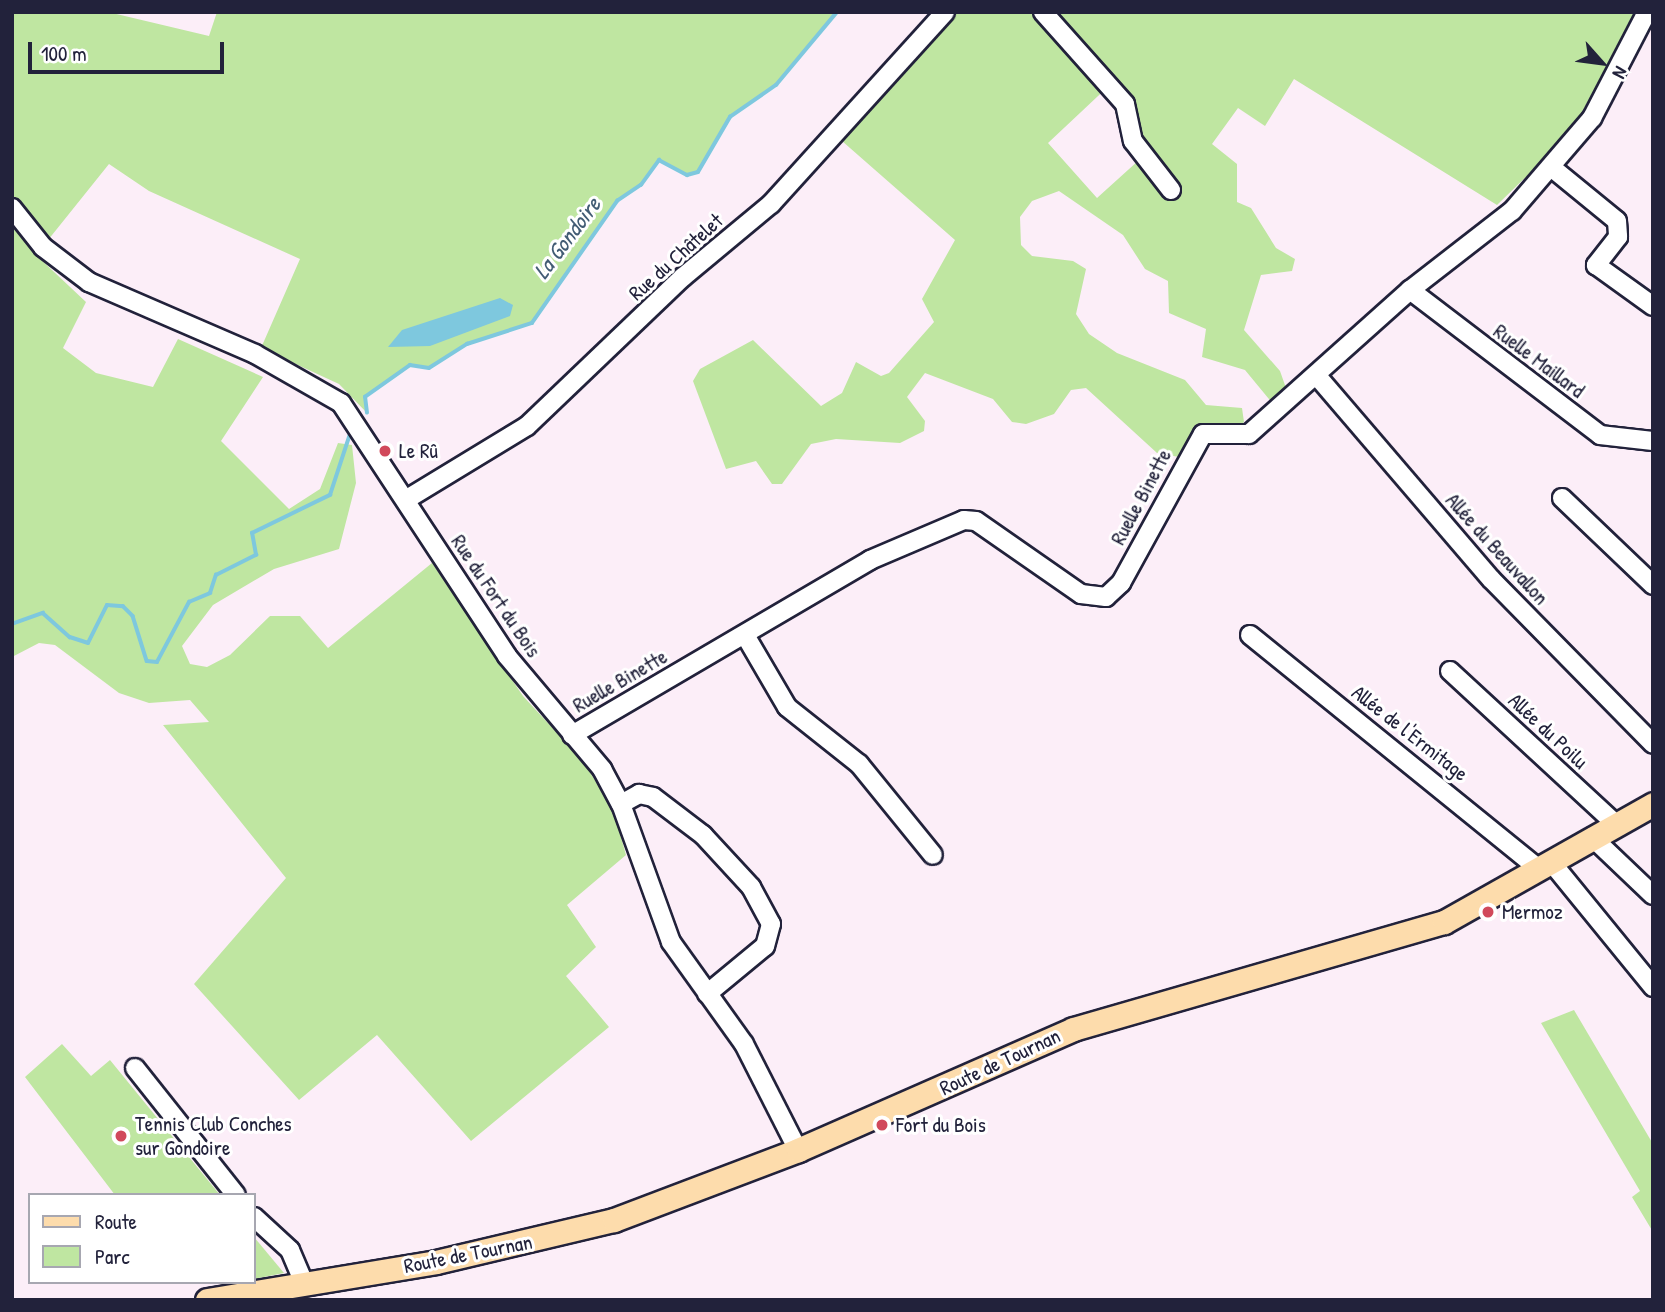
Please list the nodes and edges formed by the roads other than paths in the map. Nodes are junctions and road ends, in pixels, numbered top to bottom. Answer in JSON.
{"nodes":[{"id":1,"x":944,"y":12,"type":"edge"},
{"id":2,"x":1043,"y":12,"type":"edge"},
{"id":3,"x":1647,"y":12,"type":"edge"},
{"id":4,"x":1551,"y":167,"type":"junction"},
{"id":5,"x":1171,"y":190,"type":"dead end"},
{"id":6,"x":12,"y":208,"type":"edge"},
{"id":7,"x":1410,"y":290,"type":"junction"},
{"id":8,"x":1653,"y":306,"type":"edge"},
{"id":9,"x":1317,"y":376,"type":"junction"},
{"id":10,"x":1653,"y":441,"type":"edge"},
{"id":11,"x":1562,"y":498,"type":"dead end"},
{"id":12,"x":407,"y":499,"type":"junction"},
{"id":13,"x":1653,"y":584,"type":"edge"},
{"id":14,"x":745,"y":635,"type":"junction"},
{"id":15,"x":1250,"y":635,"type":"dead end"},
{"id":16,"x":1450,"y":671,"type":"dead end"},
{"id":17,"x":572,"y":735,"type":"junction"},
{"id":18,"x":1653,"y":744,"type":"edge"},
{"id":19,"x":621,"y":804,"type":"junction"},
{"id":20,"x":1653,"y":804,"type":"edge"},
{"id":21,"x":1616,"y":824,"type":"junction"},
{"id":22,"x":1592,"y":837,"type":"junction"},
{"id":23,"x":933,"y":855,"type":"dead end"},
{"id":24,"x":1546,"y":866,"type":"junction"},
{"id":25,"x":1653,"y":895,"type":"edge"},
{"id":26,"x":1653,"y":987,"type":"edge"},
{"id":27,"x":707,"y":994,"type":"junction"},
{"id":28,"x":135,"y":1068,"type":"dead end"},
{"id":29,"x":798,"y":1150,"type":"junction"},
{"id":30,"x":234,"y":1193,"type":"edge"},
{"id":31,"x":256,"y":1219,"type":"edge"},
{"id":32,"x":304,"y":1283,"type":"junction"},
{"id":33,"x":207,"y":1300,"type":"edge"}],
"edges":[{"from":1,"to":12,"type":"street","name":"Rue du Châtelet"},
{"from":2,"to":5,"type":"street"},
{"from":3,"to":4,"type":"street","name":"Ruelle Binette"},
{"from":4,"to":7,"type":"street","name":"Ruelle Binette"},
{"from":4,"to":8,"type":"street"},
{"from":6,"to":12,"type":"street","name":"Rue du Fort du Bois"},
{"from":7,"to":9,"type":"street","name":"Ruelle Binette"},
{"from":7,"to":10,"type":"street","name":"Ruelle Maillard"},
{"from":9,"to":14,"type":"street","name":"Ruelle Binette"},
{"from":9,"to":18,"type":"street","name":"Allée du Beauvallon"},
{"from":11,"to":13,"type":"street"},
{"from":12,"to":17,"type":"street","name":"Rue du Fort du Bois"},
{"from":14,"to":17,"type":"street","name":"Ruelle Binette"},
{"from":14,"to":23,"type":"street"},
{"from":15,"to":24,"type":"street","name":"Allée de l'Ermitage"},
{"from":16,"to":21,"type":"street","name":"Allée du Poilu"},
{"from":17,"to":19,"type":"street","name":"Rue du Fort du Bois"},
{"from":19,"to":27,"type":"street","name":"Rue du Fort du Bois"},
{"from":19,"to":27,"type":"street"},
{"from":20,"to":21,"type":"main road","name":"Route de Tournan"},
{"from":21,"to":22,"type":"main road","name":"Route de Tournan"},
{"from":22,"to":24,"type":"main road","name":"Route de Tournan"},
{"from":22,"to":25,"type":"street"},
{"from":24,"to":26,"type":"street","name":"Allée de l'Ermitage"},
{"from":24,"to":29,"type":"main road","name":"Route de Tournan"},
{"from":27,"to":29,"type":"street","name":"Rue du Fort du Bois"},
{"from":28,"to":30,"type":"street"},
{"from":29,"to":32,"type":"main road","name":"Route de Tournan"},
{"from":31,"to":32,"type":"street"},
{"from":32,"to":33,"type":"main road","name":"Route de Tournan"}]}
